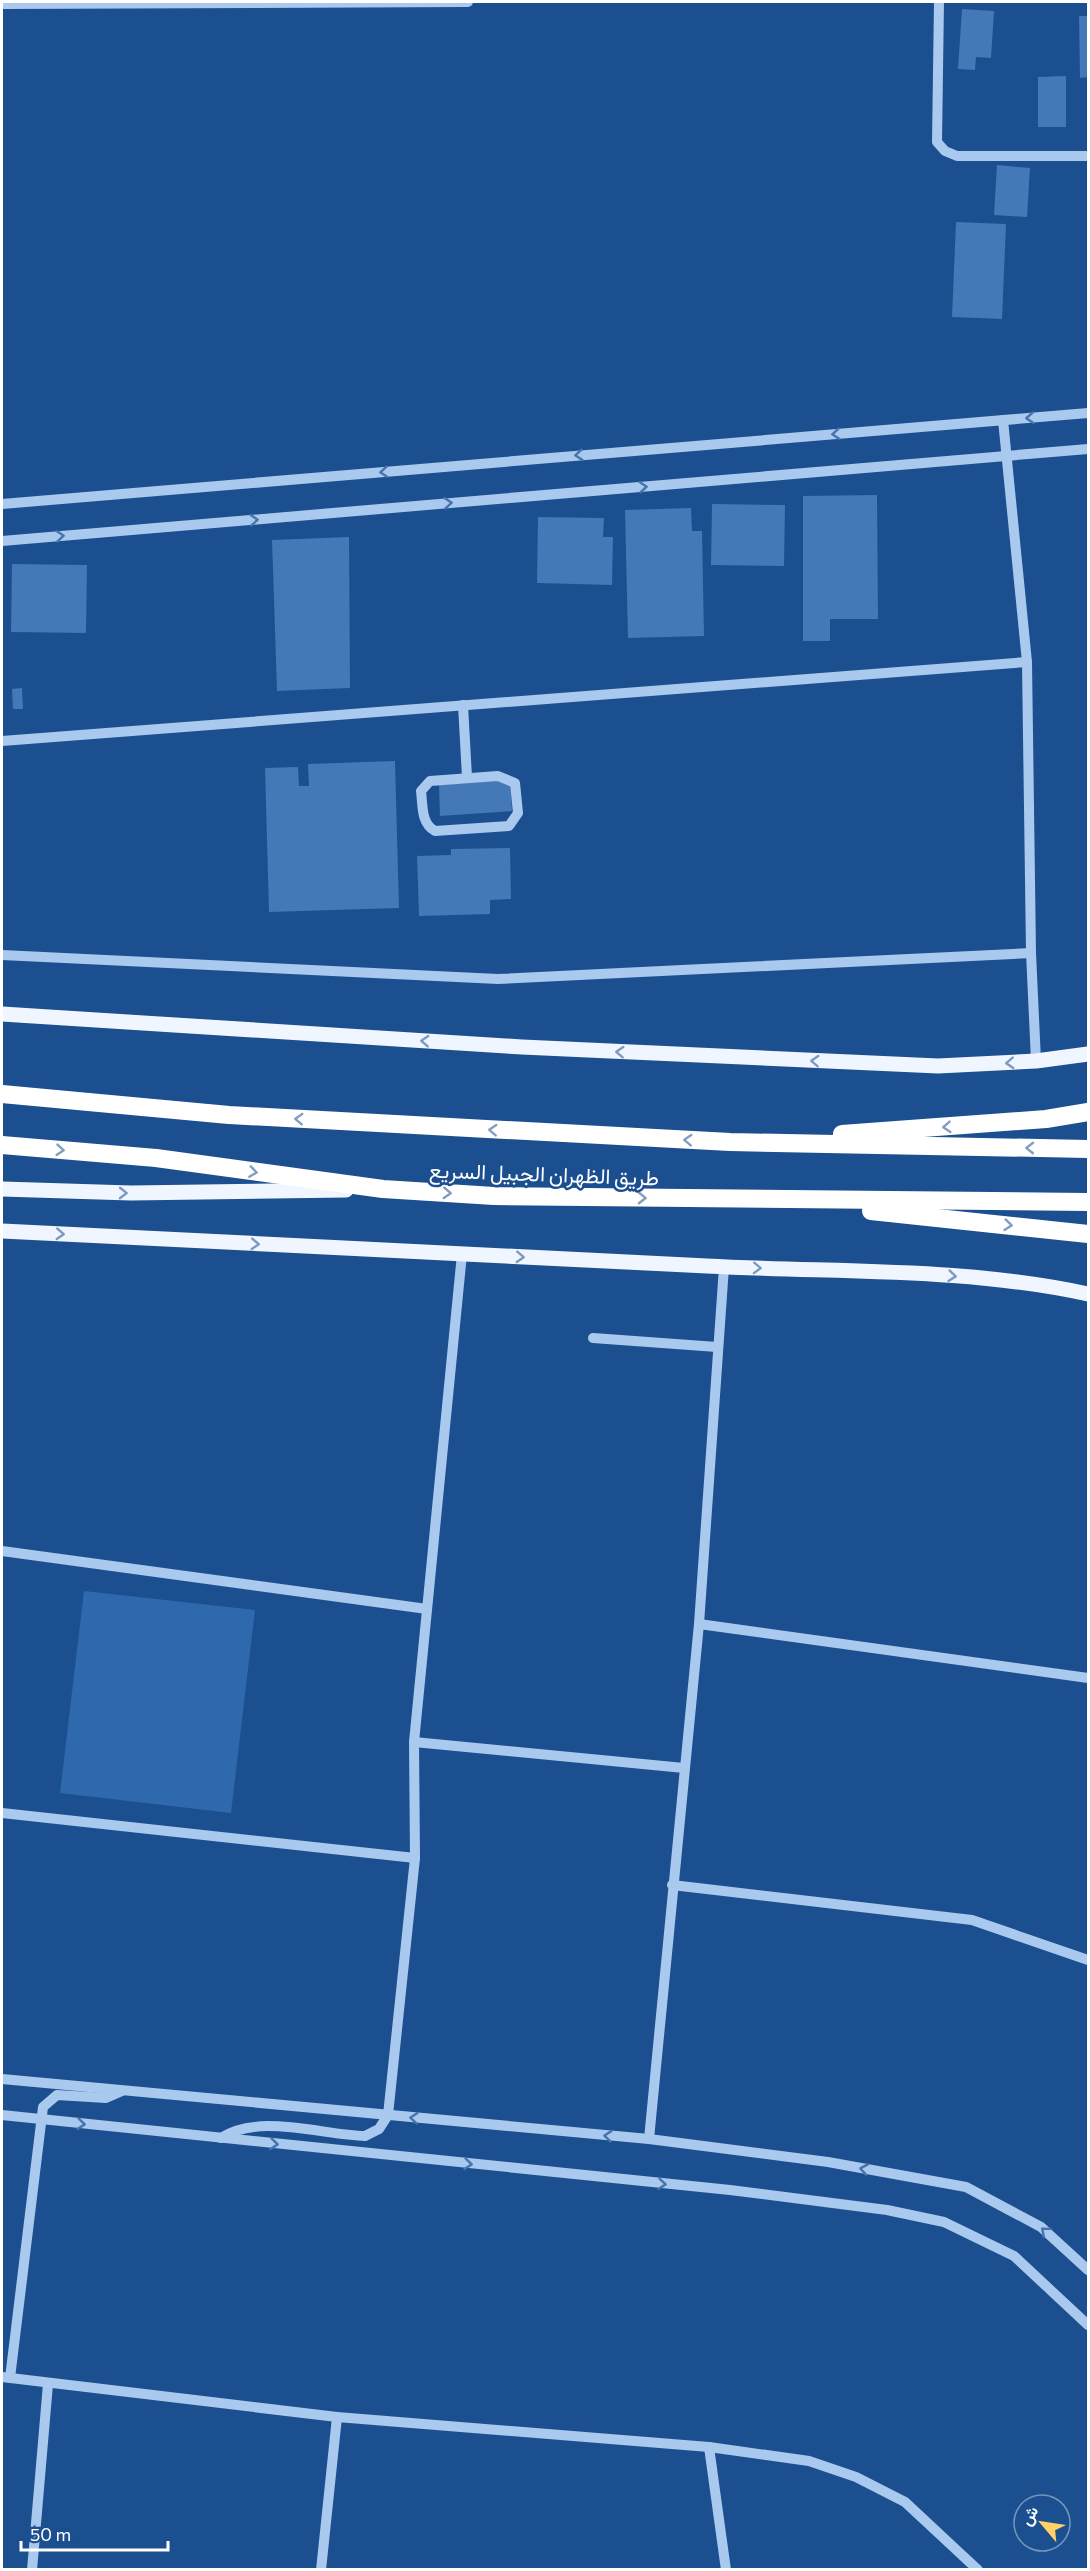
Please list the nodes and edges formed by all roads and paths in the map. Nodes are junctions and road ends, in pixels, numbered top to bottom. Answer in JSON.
{"nodes":[{"id":1,"x":468,"y":2,"type":"edge"},
{"id":2,"x":939,"y":2,"type":"edge"},
{"id":3,"x":2,"y":4,"type":"edge"},
{"id":4,"x":1089,"y":156,"type":"edge"},
{"id":5,"x":1089,"y":413,"type":"edge"},
{"id":6,"x":1003,"y":420,"type":"junction"},
{"id":7,"x":1089,"y":449,"type":"edge"},
{"id":8,"x":1006,"y":456,"type":"junction"},
{"id":9,"x":2,"y":504,"type":"edge"},
{"id":10,"x":2,"y":541,"type":"edge"},
{"id":11,"x":1027,"y":662,"type":"junction"},
{"id":12,"x":463,"y":705,"type":"junction"},
{"id":13,"x":2,"y":741,"type":"edge"},
{"id":14,"x":468,"y":777,"type":"junction"},
{"id":15,"x":1031,"y":953,"type":"junction"},
{"id":16,"x":2,"y":955,"type":"edge"},
{"id":17,"x":2,"y":1014,"type":"edge"},
{"id":18,"x":1089,"y":1054,"type":"edge"},
{"id":19,"x":1036,"y":1061,"type":"junction"},
{"id":20,"x":2,"y":1094,"type":"edge"},
{"id":21,"x":1089,"y":1112,"type":"edge"},
{"id":22,"x":730,"y":1142,"type":"junction"},
{"id":23,"x":2,"y":1145,"type":"edge"},
{"id":24,"x":1089,"y":1149,"type":"edge"},
{"id":25,"x":2,"y":1189,"type":"edge"},
{"id":26,"x":383,"y":1190,"type":"junction"},
{"id":27,"x":762,"y":1200,"type":"junction"},
{"id":28,"x":1089,"y":1202,"type":"edge"},
{"id":29,"x":2,"y":1231,"type":"edge"},
{"id":30,"x":1089,"y":1234,"type":"edge"},
{"id":31,"x":462,"y":1254,"type":"junction"},
{"id":32,"x":724,"y":1267,"type":"junction"},
{"id":33,"x":1089,"y":1294,"type":"edge"},
{"id":34,"x":592,"y":1338,"type":"dead end"},
{"id":35,"x":717,"y":1347,"type":"junction"},
{"id":36,"x":2,"y":1551,"type":"edge"},
{"id":37,"x":427,"y":1609,"type":"junction"},
{"id":38,"x":699,"y":1624,"type":"junction"},
{"id":39,"x":1089,"y":1678,"type":"edge"},
{"id":40,"x":414,"y":1742,"type":"junction"},
{"id":41,"x":684,"y":1768,"type":"junction"},
{"id":42,"x":2,"y":1813,"type":"edge"},
{"id":43,"x":415,"y":1858,"type":"junction"},
{"id":44,"x":672,"y":1885,"type":"junction"},
{"id":45,"x":1089,"y":1960,"type":"edge"},
{"id":46,"x":2,"y":2079,"type":"edge"},
{"id":47,"x":123,"y":2090,"type":"junction"},
{"id":48,"x":2,"y":2115,"type":"edge"},
{"id":49,"x":388,"y":2115,"type":"junction"},
{"id":50,"x":40,"y":2119,"type":"junction"},
{"id":51,"x":221,"y":2138,"type":"junction"},
{"id":52,"x":649,"y":2139,"type":"junction"},
{"id":53,"x":1089,"y":2271,"type":"edge"},
{"id":54,"x":1089,"y":2325,"type":"edge"},
{"id":55,"x":6,"y":2378,"type":"edge"},
{"id":56,"x":48,"y":2384,"type":"junction"},
{"id":57,"x":337,"y":2417,"type":"junction"},
{"id":58,"x":709,"y":2447,"type":"junction"},
{"id":59,"x":32,"y":2570,"type":"edge"},
{"id":60,"x":321,"y":2570,"type":"edge"},
{"id":61,"x":726,"y":2570,"type":"edge"},
{"id":62,"x":978,"y":2570,"type":"edge"}],
"edges":[{"from":1,"to":3,"type":"street"},
{"from":2,"to":4,"type":"street"},
{"from":5,"to":6,"type":"street","one_way":true},
{"from":6,"to":8,"type":"street"},
{"from":6,"to":9,"type":"street","one_way":true},
{"from":7,"to":8,"type":"street"},
{"from":10,"to":8,"type":"street","one_way":true},
{"from":8,"to":11,"type":"street"},
{"from":11,"to":12,"type":"street"},
{"from":11,"to":15,"type":"street"},
{"from":12,"to":13,"type":"street"},
{"from":12,"to":14,"type":"street"},
{"from":14,"to":14,"type":"street"},
{"from":15,"to":16,"type":"street"},
{"from":15,"to":19,"type":"street"},
{"from":19,"to":17,"type":"main road","one_way":true},
{"from":18,"to":19,"type":"main road"},
{"from":22,"to":20,"type":"highway","name":"طريق الظهران الجبيل السريع","one_way":true},
{"from":21,"to":22,"type":"highway","one_way":true},
{"from":24,"to":22,"type":"highway","name":"طريق الظهران الجبيل السريع","one_way":true},
{"from":23,"to":26,"type":"highway","name":"طريق الظهران الجبيل السريع","one_way":true},
{"from":25,"to":26,"type":"main road","one_way":true},
{"from":26,"to":27,"type":"highway","name":"طريق الظهران الجبيل السريع","one_way":true},
{"from":27,"to":28,"type":"highway","name":"طريق الظهران الجبيل السريع"},
{"from":27,"to":30,"type":"highway","one_way":true},
{"from":29,"to":31,"type":"main road","one_way":true},
{"from":31,"to":32,"type":"main road","one_way":true},
{"from":31,"to":37,"type":"street"},
{"from":32,"to":33,"type":"main road","one_way":true},
{"from":32,"to":35,"type":"street"},
{"from":34,"to":35,"type":"street"},
{"from":35,"to":38,"type":"street"},
{"from":36,"to":37,"type":"street"},
{"from":37,"to":40,"type":"street"},
{"from":38,"to":39,"type":"street"},
{"from":38,"to":41,"type":"street"},
{"from":40,"to":41,"type":"street"},
{"from":40,"to":43,"type":"street"},
{"from":41,"to":44,"type":"street"},
{"from":42,"to":43,"type":"street"},
{"from":43,"to":49,"type":"street"},
{"from":44,"to":45,"type":"street"},
{"from":44,"to":52,"type":"street"},
{"from":46,"to":47,"type":"street"},
{"from":47,"to":49,"type":"street"},
{"from":47,"to":50,"type":"street"},
{"from":48,"to":50,"type":"street"},
{"from":49,"to":51,"type":"street"},
{"from":52,"to":49,"type":"street","one_way":true},
{"from":50,"to":51,"type":"street","one_way":true},
{"from":50,"to":55,"type":"street"},
{"from":51,"to":54,"type":"street","one_way":true},
{"from":53,"to":52,"type":"street","one_way":true},
{"from":55,"to":56,"type":"street"},
{"from":56,"to":57,"type":"street"},
{"from":56,"to":59,"type":"street"},
{"from":57,"to":58,"type":"street"},
{"from":57,"to":60,"type":"street"},
{"from":58,"to":61,"type":"street"},
{"from":58,"to":62,"type":"street"}]}
